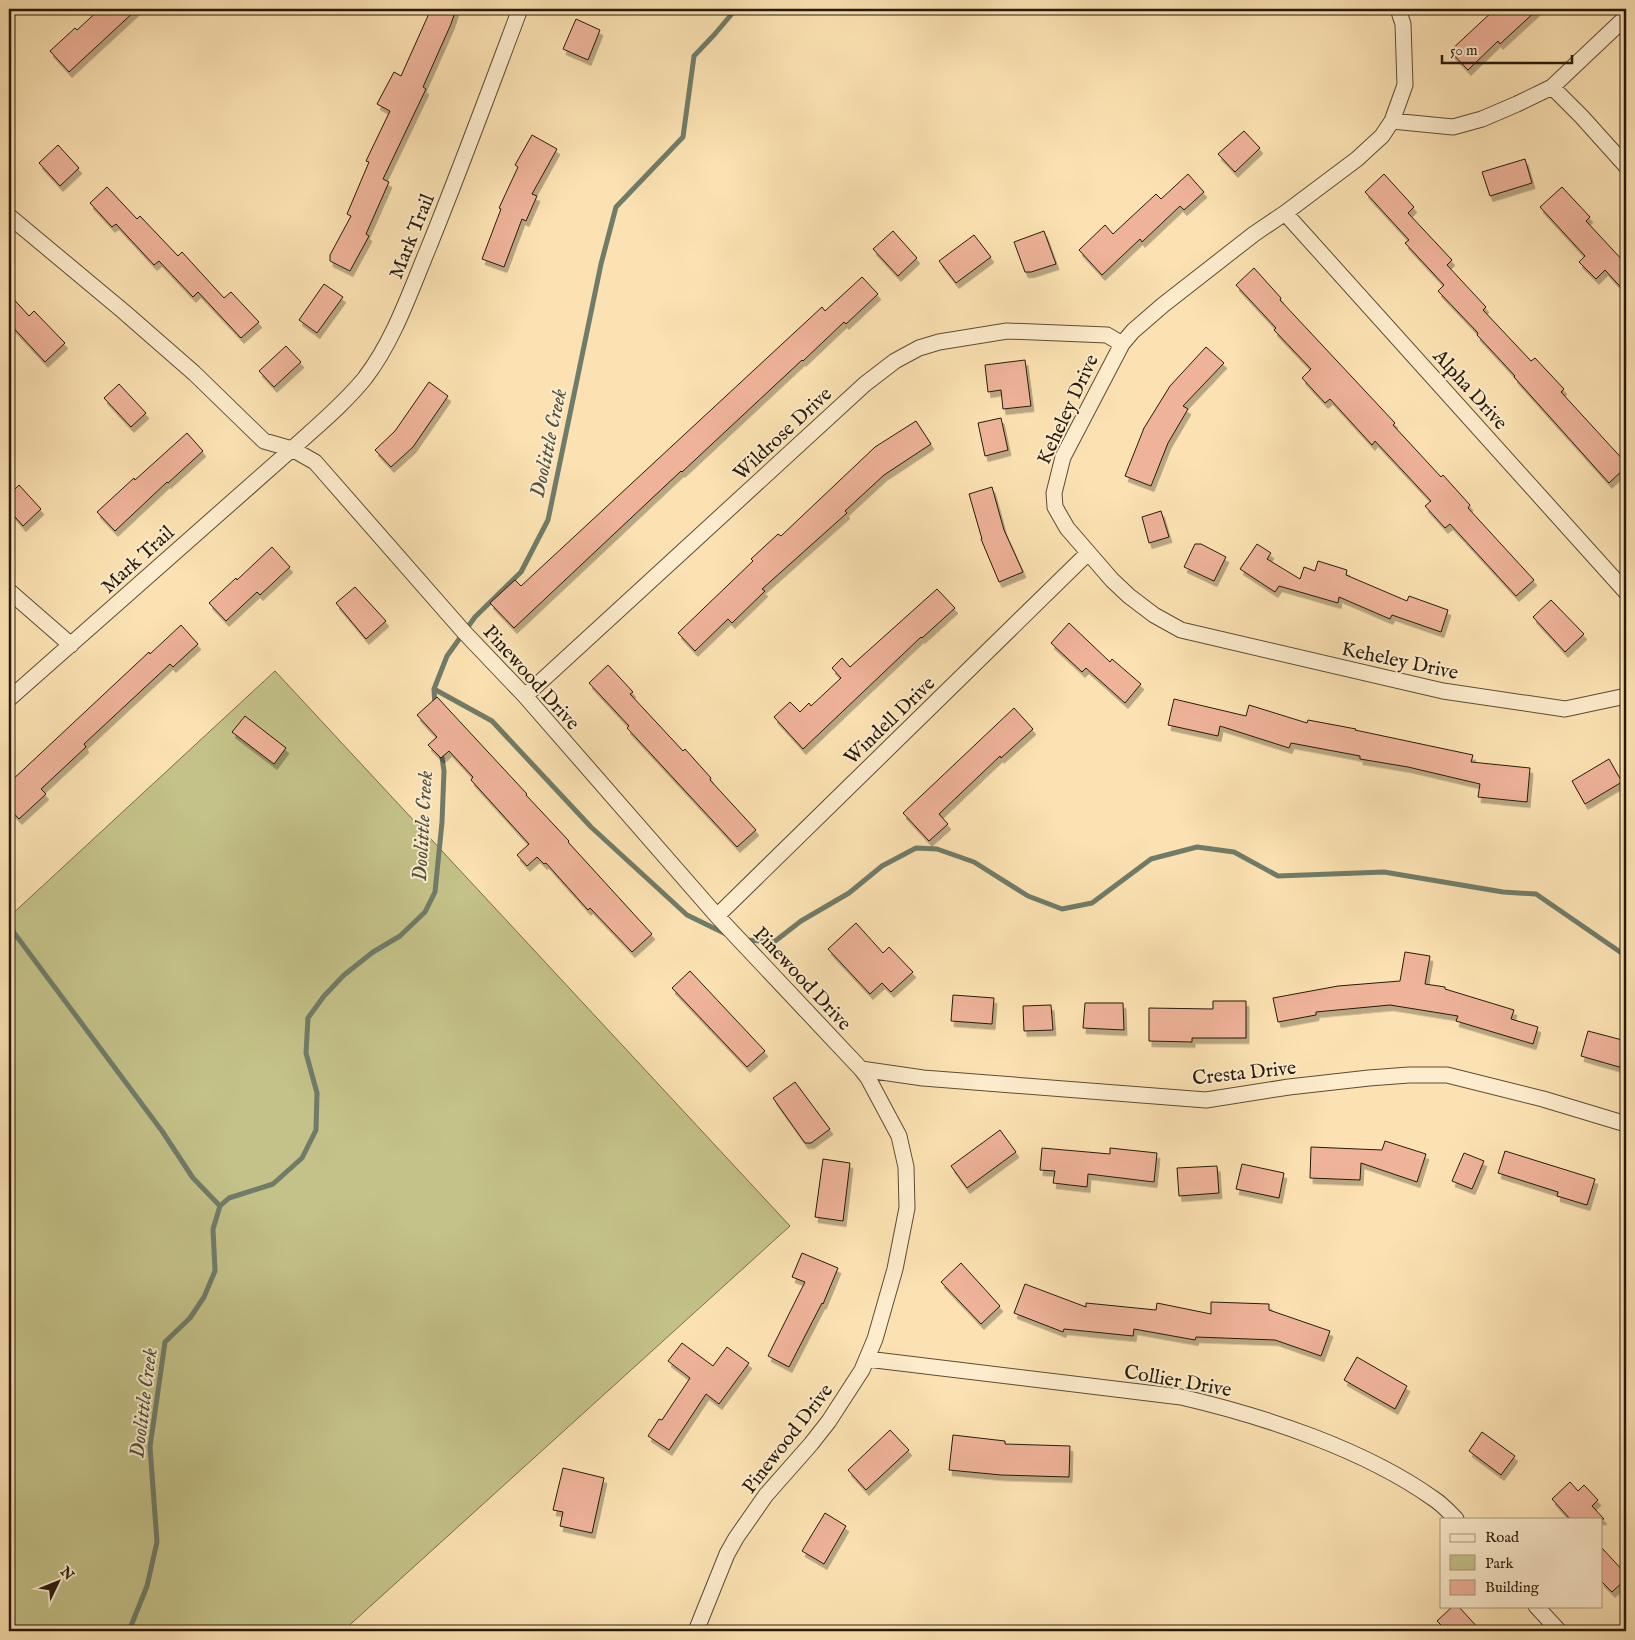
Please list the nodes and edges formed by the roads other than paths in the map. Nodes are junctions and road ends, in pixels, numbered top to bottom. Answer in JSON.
{"nodes":[{"id":1,"x":520,"y":9,"type":"edge"},
{"id":2,"x":1398,"y":9,"type":"edge"},
{"id":3,"x":1626,"y":17,"type":"edge"},
{"id":4,"x":1552,"y":87,"type":"junction"},
{"id":5,"x":1392,"y":121,"type":"junction"},
{"id":6,"x":1626,"y":166,"type":"edge"},
{"id":7,"x":1285,"y":213,"type":"junction"},
{"id":8,"x":9,"y":216,"type":"edge"},
{"id":9,"x":1122,"y":344,"type":"junction"},
{"id":10,"x":292,"y":449,"type":"junction"},
{"id":11,"x":1088,"y":553,"type":"junction"},
{"id":12,"x":9,"y":591,"type":"edge"},
{"id":13,"x":1626,"y":592,"type":"edge"},
{"id":14,"x":72,"y":644,"type":"junction"},
{"id":15,"x":525,"y":696,"type":"junction"},
{"id":16,"x":1626,"y":696,"type":"edge"},
{"id":17,"x":9,"y":699,"type":"edge"},
{"id":18,"x":718,"y":916,"type":"junction"},
{"id":19,"x":861,"y":1069,"type":"junction"},
{"id":20,"x":1626,"y":1124,"type":"edge"},
{"id":21,"x":867,"y":1359,"type":"junction"},
{"id":22,"x":1455,"y":1518,"type":"edge"},
{"id":23,"x":1538,"y":1608,"type":"edge"},
{"id":24,"x":696,"y":1631,"type":"edge"},
{"id":25,"x":1558,"y":1631,"type":"edge"}],
"edges":[{"from":1,"to":10,"type":"street","name":"Mark Trail"},
{"from":2,"to":5,"type":"street","name":"Keheley Drive"},
{"from":3,"to":4,"type":"street"},
{"from":4,"to":5,"type":"street"},
{"from":4,"to":6,"type":"street"},
{"from":5,"to":7,"type":"street","name":"Keheley Drive"},
{"from":7,"to":9,"type":"street","name":"Keheley Drive"},
{"from":7,"to":13,"type":"street","name":"Alpha Drive"},
{"from":8,"to":10,"type":"street"},
{"from":9,"to":11,"type":"street","name":"Keheley Drive"},
{"from":9,"to":15,"type":"street","name":"Wildrose Drive"},
{"from":10,"to":14,"type":"street","name":"Mark Trail"},
{"from":10,"to":15,"type":"street","name":"Pinewood Drive"},
{"from":11,"to":16,"type":"street","name":"Keheley Drive"},
{"from":11,"to":18,"type":"street","name":"Windell Drive"},
{"from":12,"to":14,"type":"street"},
{"from":14,"to":17,"type":"street","name":"Mark Trail"},
{"from":15,"to":18,"type":"street","name":"Pinewood Drive"},
{"from":18,"to":19,"type":"street","name":"Pinewood Drive"},
{"from":19,"to":20,"type":"street","name":"Cresta Drive"},
{"from":19,"to":21,"type":"street","name":"Pinewood Drive"},
{"from":21,"to":22,"type":"street","name":"Collier Drive"},
{"from":21,"to":24,"type":"street","name":"Pinewood Drive"},
{"from":23,"to":25,"type":"street"}]}
